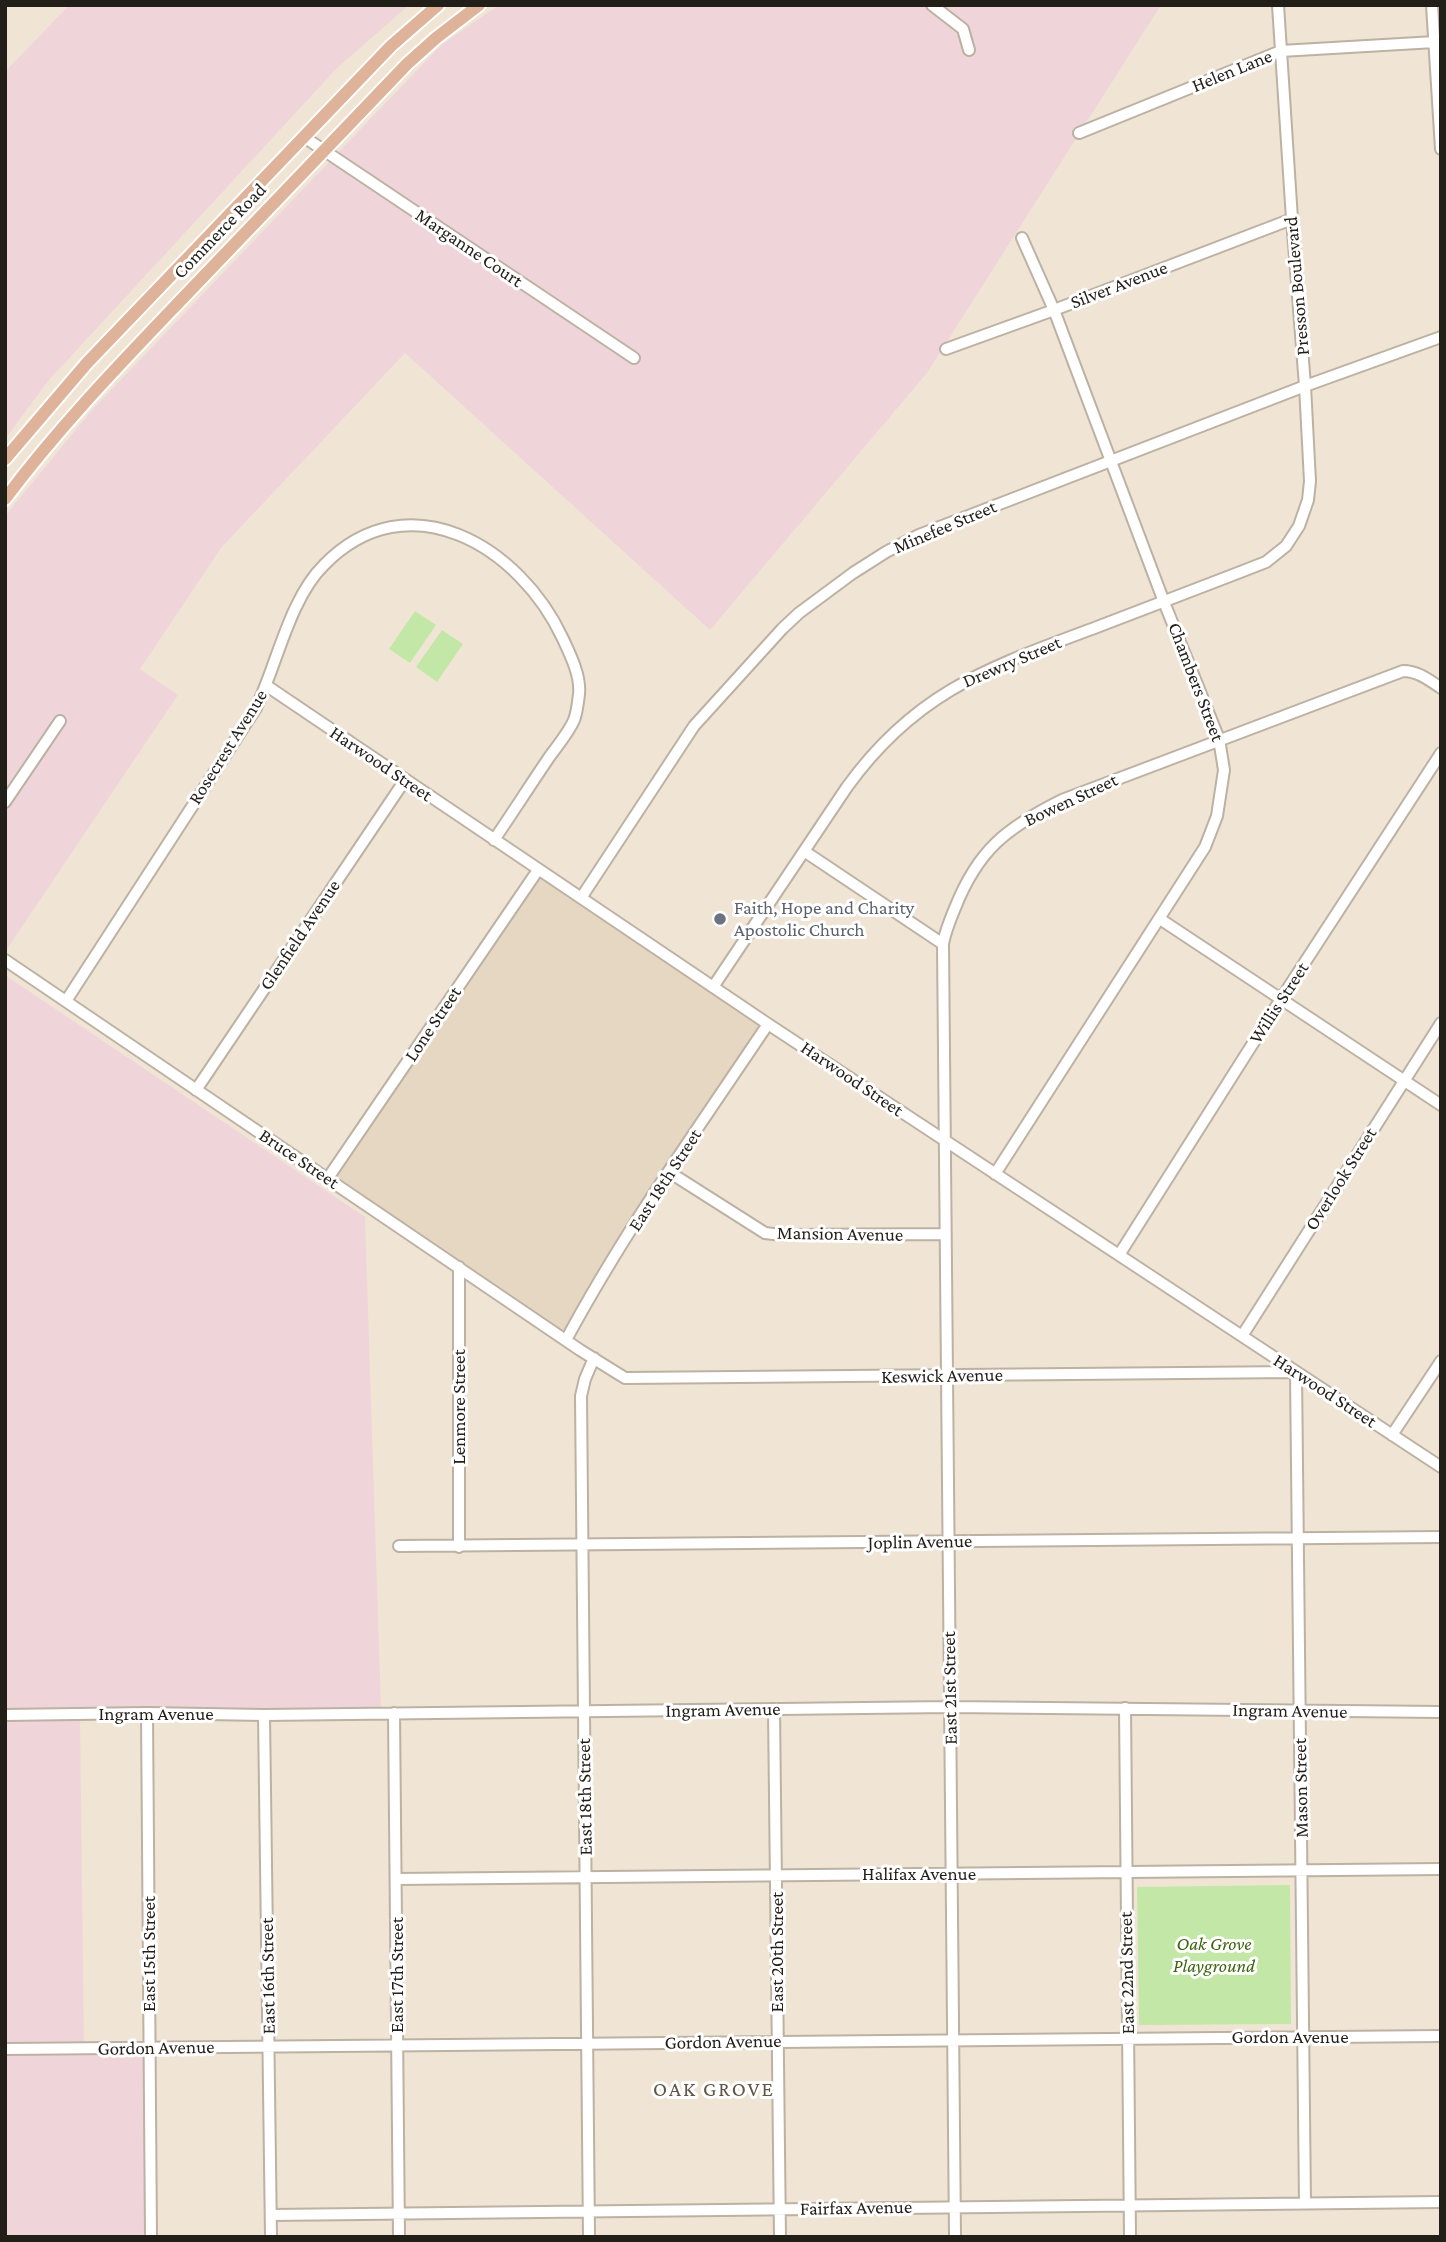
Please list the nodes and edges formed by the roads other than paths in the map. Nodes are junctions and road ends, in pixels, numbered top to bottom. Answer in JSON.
{"nodes":[{"id":1,"x":438,"y":5,"type":"edge"},
{"id":2,"x":479,"y":5,"type":"edge"},
{"id":3,"x":932,"y":5,"type":"edge"},
{"id":4,"x":1278,"y":5,"type":"edge"},
{"id":5,"x":1432,"y":5,"type":"edge"},
{"id":6,"x":1435,"y":42,"type":"junction"},
{"id":7,"x":969,"y":50,"type":"dead end"},
{"id":8,"x":1281,"y":51,"type":"junction"},
{"id":9,"x":1079,"y":133,"type":"dead end"},
{"id":10,"x":304,"y":137,"type":"junction"},
{"id":11,"x":1441,"y":149,"type":"edge"},
{"id":12,"x":324,"y":151,"type":"junction"},
{"id":13,"x":1292,"y":219,"type":"junction"},
{"id":14,"x":1022,"y":238,"type":"dead end"},
{"id":15,"x":1054,"y":310,"type":"junction"},
{"id":16,"x":1441,"y":337,"type":"edge"},
{"id":17,"x":946,"y":349,"type":"dead end"},
{"id":18,"x":634,"y":358,"type":"dead end"},
{"id":19,"x":1305,"y":386,"type":"junction"},
{"id":20,"x":5,"y":459,"type":"edge"},
{"id":21,"x":1113,"y":461,"type":"junction"},
{"id":22,"x":5,"y":499,"type":"edge"},
{"id":23,"x":1275,"y":556,"type":"joint"},
{"id":24,"x":1164,"y":601,"type":"junction"},
{"id":25,"x":267,"y":686,"type":"junction"},
{"id":26,"x":1441,"y":688,"type":"edge"},
{"id":27,"x":60,"y":721,"type":"dead end"},
{"id":28,"x":1219,"y":739,"type":"junction"},
{"id":29,"x":1441,"y":753,"type":"edge"},
{"id":30,"x":405,"y":780,"type":"junction"},
{"id":31,"x":5,"y":802,"type":"edge"},
{"id":32,"x":494,"y":840,"type":"junction"},
{"id":33,"x":804,"y":851,"type":"junction"},
{"id":34,"x":538,"y":870,"type":"junction"},
{"id":35,"x":581,"y":898,"type":"junction"},
{"id":36,"x":1160,"y":919,"type":"junction"},
{"id":37,"x":943,"y":944,"type":"junction"},
{"id":38,"x":5,"y":960,"type":"edge"},
{"id":39,"x":713,"y":987,"type":"junction"},
{"id":40,"x":1281,"y":999,"type":"junction"},
{"id":41,"x":66,"y":1001,"type":"junction"},
{"id":42,"x":1441,"y":1023,"type":"edge"},
{"id":43,"x":768,"y":1024,"type":"junction"},
{"id":44,"x":1404,"y":1080,"type":"junction"},
{"id":45,"x":195,"y":1090,"type":"junction"},
{"id":46,"x":1441,"y":1105,"type":"edge"},
{"id":47,"x":944,"y":1140,"type":"junction"},
{"id":48,"x":669,"y":1172,"type":"junction"},
{"id":49,"x":995,"y":1174,"type":"junction"},
{"id":50,"x":328,"y":1178,"type":"junction"},
{"id":51,"x":945,"y":1234,"type":"junction"},
{"id":52,"x":1119,"y":1255,"type":"junction"},
{"id":53,"x":459,"y":1267,"type":"junction"},
{"id":54,"x":1242,"y":1336,"type":"junction"},
{"id":55,"x":566,"y":1340,"type":"junction"},
{"id":56,"x":594,"y":1359,"type":"junction"},
{"id":57,"x":1441,"y":1361,"type":"edge"},
{"id":58,"x":1296,"y":1372,"type":"junction"},
{"id":59,"x":946,"y":1376,"type":"junction"},
{"id":60,"x":1392,"y":1435,"type":"junction"},
{"id":61,"x":1441,"y":1467,"type":"edge"},
{"id":62,"x":1441,"y":1537,"type":"edge"},
{"id":63,"x":1298,"y":1539,"type":"junction"},
{"id":64,"x":948,"y":1542,"type":"junction"},
{"id":65,"x":399,"y":1546,"type":"dead end"},
{"id":66,"x":582,"y":1546,"type":"junction"},
{"id":67,"x":458,"y":1547,"type":"junction"},
{"id":68,"x":950,"y":1707,"type":"junction"},
{"id":69,"x":774,"y":1709,"type":"junction"},
{"id":70,"x":1125,"y":1709,"type":"junction"},
{"id":71,"x":584,"y":1711,"type":"junction"},
{"id":72,"x":1300,"y":1711,"type":"junction"},
{"id":73,"x":1441,"y":1712,"type":"edge"},
{"id":74,"x":147,"y":1713,"type":"junction"},
{"id":75,"x":394,"y":1713,"type":"junction"},
{"id":76,"x":5,"y":1715,"type":"edge"},
{"id":77,"x":264,"y":1715,"type":"junction"},
{"id":78,"x":1441,"y":1869,"type":"edge"},
{"id":79,"x":1302,"y":1871,"type":"junction"},
{"id":80,"x":1126,"y":1872,"type":"junction"},
{"id":81,"x":951,"y":1874,"type":"junction"},
{"id":82,"x":776,"y":1875,"type":"junction"},
{"id":83,"x":586,"y":1877,"type":"junction"},
{"id":84,"x":397,"y":1879,"type":"junction"},
{"id":85,"x":1441,"y":2036,"type":"edge"},
{"id":86,"x":1303,"y":2037,"type":"junction"},
{"id":87,"x":1128,"y":2038,"type":"junction"},
{"id":88,"x":953,"y":2040,"type":"junction"},
{"id":89,"x":777,"y":2042,"type":"junction"},
{"id":90,"x":587,"y":2044,"type":"junction"},
{"id":91,"x":398,"y":2046,"type":"junction"},
{"id":92,"x":270,"y":2047,"type":"junction"},
{"id":93,"x":5,"y":2049,"type":"edge"},
{"id":94,"x":150,"y":2049,"type":"junction"},
{"id":95,"x":1441,"y":2202,"type":"edge"},
{"id":96,"x":1304,"y":2203,"type":"junction"},
{"id":97,"x":1130,"y":2204,"type":"junction"},
{"id":98,"x":955,"y":2206,"type":"junction"},
{"id":99,"x":780,"y":2208,"type":"junction"},
{"id":100,"x":589,"y":2211,"type":"junction"},
{"id":101,"x":399,"y":2213,"type":"junction"},
{"id":102,"x":271,"y":2215,"type":"junction"},
{"id":103,"x":151,"y":2237,"type":"edge"},
{"id":104,"x":271,"y":2237,"type":"edge"},
{"id":105,"x":400,"y":2237,"type":"edge"},
{"id":106,"x":589,"y":2237,"type":"edge"},
{"id":107,"x":780,"y":2237,"type":"edge"},
{"id":108,"x":955,"y":2237,"type":"edge"},
{"id":109,"x":1130,"y":2237,"type":"edge"}],
"edges":[{"from":1,"to":10,"type":"main road","name":"Commerce Road"},
{"from":2,"to":12,"type":"main road","name":"Commerce Road"},
{"from":3,"to":7,"type":"street"},
{"from":4,"to":8,"type":"street","name":"Presson Boulevard"},
{"from":5,"to":6,"type":"street"},
{"from":6,"to":8,"type":"street","name":"Helen Lane"},
{"from":6,"to":11,"type":"street"},
{"from":8,"to":9,"type":"street","name":"Helen Lane"},
{"from":8,"to":13,"type":"street","name":"Presson Boulevard"},
{"from":10,"to":12,"type":"street","name":"Marganne Court"},
{"from":10,"to":20,"type":"main road","name":"Commerce Road"},
{"from":12,"to":18,"type":"street","name":"Marganne Court"},
{"from":12,"to":22,"type":"main road","name":"Commerce Road"},
{"from":13,"to":15,"type":"street","name":"Silver Avenue"},
{"from":13,"to":19,"type":"street","name":"Presson Boulevard"},
{"from":14,"to":15,"type":"street","name":"Chambers Street"},
{"from":15,"to":17,"type":"street","name":"Silver Avenue"},
{"from":15,"to":21,"type":"street","name":"Chambers Street"},
{"from":16,"to":19,"type":"street","name":"Minefee Street"},
{"from":19,"to":21,"type":"street","name":"Minefee Street"},
{"from":19,"to":23,"type":"street","name":"Presson Boulevard"},
{"from":21,"to":24,"type":"street","name":"Chambers Street"},
{"from":21,"to":35,"type":"street","name":"Minefee Street"},
{"from":23,"to":24,"type":"street","name":"Drewry Street"},
{"from":24,"to":28,"type":"street","name":"Chambers Street"},
{"from":24,"to":33,"type":"street","name":"Drewry Street"},
{"from":25,"to":30,"type":"street","name":"Harwood Street"},
{"from":25,"to":32,"type":"street","name":"Rosecrest Avenue"},
{"from":25,"to":41,"type":"street","name":"Rosecrest Avenue"},
{"from":26,"to":28,"type":"street","name":"Bowen Street"},
{"from":27,"to":31,"type":"street"},
{"from":28,"to":36,"type":"street","name":"Chambers Street"},
{"from":28,"to":37,"type":"street","name":"Bowen Street"},
{"from":29,"to":40,"type":"street","name":"Willis Street"},
{"from":30,"to":32,"type":"street","name":"Harwood Street"},
{"from":30,"to":45,"type":"street","name":"Glenfield Avenue"},
{"from":32,"to":34,"type":"street","name":"Harwood Street"},
{"from":33,"to":37,"type":"street"},
{"from":33,"to":39,"type":"street","name":"Drewry Street"},
{"from":34,"to":35,"type":"street","name":"Harwood Street"},
{"from":34,"to":50,"type":"street","name":"Lone Street"},
{"from":35,"to":39,"type":"street","name":"Harwood Street"},
{"from":36,"to":40,"type":"street"},
{"from":36,"to":49,"type":"street","name":"Chambers Street"},
{"from":37,"to":47,"type":"street","name":"Bowen Street"},
{"from":38,"to":41,"type":"street","name":"Bruce Street"},
{"from":39,"to":43,"type":"street","name":"Harwood Street"},
{"from":40,"to":44,"type":"street"},
{"from":40,"to":52,"type":"street","name":"Willis Street"},
{"from":41,"to":45,"type":"street","name":"Bruce Street"},
{"from":42,"to":44,"type":"street","name":"Overlook Street"},
{"from":43,"to":47,"type":"street","name":"Harwood Street"},
{"from":43,"to":48,"type":"street","name":"East 18th Street"},
{"from":44,"to":46,"type":"street"},
{"from":44,"to":54,"type":"street","name":"Overlook Street"},
{"from":45,"to":50,"type":"street","name":"Bruce Street"},
{"from":47,"to":49,"type":"street","name":"Harwood Street"},
{"from":47,"to":51,"type":"street","name":"East 21st Street"},
{"from":48,"to":51,"type":"street","name":"Mansion Avenue"},
{"from":48,"to":55,"type":"street","name":"East 18th Street"},
{"from":49,"to":52,"type":"street","name":"Harwood Street"},
{"from":50,"to":53,"type":"street","name":"Bruce Street"},
{"from":51,"to":59,"type":"street","name":"East 21st Street"},
{"from":52,"to":54,"type":"street","name":"Harwood Street"},
{"from":53,"to":55,"type":"street","name":"Bruce Street"},
{"from":53,"to":67,"type":"street","name":"Lenmore Street"},
{"from":54,"to":58,"type":"street","name":"Harwood Street"},
{"from":55,"to":56,"type":"street","name":"Bruce Street"},
{"from":56,"to":59,"type":"street","name":"Keswick Avenue"},
{"from":56,"to":66,"type":"street","name":"East 18th Street"},
{"from":57,"to":60,"type":"street"},
{"from":58,"to":59,"type":"street","name":"Keswick Avenue"},
{"from":58,"to":60,"type":"street","name":"Harwood Street"},
{"from":58,"to":63,"type":"street","name":"Mason Street"},
{"from":59,"to":64,"type":"street","name":"East 21st Street"},
{"from":60,"to":61,"type":"street","name":"Harwood Street"},
{"from":62,"to":63,"type":"street","name":"Joplin Avenue"},
{"from":63,"to":64,"type":"street","name":"Joplin Avenue"},
{"from":63,"to":72,"type":"street","name":"Mason Street"},
{"from":64,"to":66,"type":"street","name":"Joplin Avenue"},
{"from":64,"to":68,"type":"street","name":"East 21st Street"},
{"from":65,"to":67,"type":"street","name":"Joplin Avenue"},
{"from":66,"to":67,"type":"street","name":"Joplin Avenue"},
{"from":66,"to":71,"type":"street","name":"East 18th Street"},
{"from":68,"to":69,"type":"street","name":"Ingram Avenue"},
{"from":68,"to":70,"type":"street","name":"Ingram Avenue"},
{"from":68,"to":81,"type":"street","name":"East 21st Street"},
{"from":69,"to":71,"type":"street","name":"Ingram Avenue"},
{"from":69,"to":82,"type":"street","name":"East 20th Street"},
{"from":70,"to":72,"type":"street","name":"Ingram Avenue"},
{"from":70,"to":80,"type":"street","name":"East 22nd Street"},
{"from":71,"to":75,"type":"street","name":"Ingram Avenue"},
{"from":71,"to":83,"type":"street","name":"East 18th Street"},
{"from":72,"to":73,"type":"street","name":"Ingram Avenue"},
{"from":72,"to":79,"type":"street","name":"Mason Street"},
{"from":74,"to":76,"type":"street","name":"Ingram Avenue"},
{"from":74,"to":77,"type":"street","name":"Ingram Avenue"},
{"from":74,"to":94,"type":"street","name":"East 15th Street"},
{"from":75,"to":77,"type":"street","name":"Ingram Avenue"},
{"from":75,"to":84,"type":"street","name":"East 17th Street"},
{"from":77,"to":92,"type":"street","name":"East 16th Street"},
{"from":78,"to":79,"type":"street","name":"Halifax Avenue"},
{"from":79,"to":80,"type":"street","name":"Halifax Avenue"},
{"from":79,"to":86,"type":"street","name":"Mason Street"},
{"from":80,"to":81,"type":"street","name":"Halifax Avenue"},
{"from":80,"to":87,"type":"street","name":"East 22nd Street"},
{"from":81,"to":82,"type":"street","name":"Halifax Avenue"},
{"from":81,"to":88,"type":"street","name":"East 21st Street"},
{"from":82,"to":83,"type":"street","name":"Halifax Avenue"},
{"from":82,"to":89,"type":"street","name":"East 20th Street"},
{"from":83,"to":84,"type":"street","name":"Halifax Avenue"},
{"from":83,"to":90,"type":"street","name":"East 18th Street"},
{"from":84,"to":91,"type":"street","name":"East 17th Street"},
{"from":85,"to":86,"type":"street","name":"Gordon Avenue"},
{"from":86,"to":87,"type":"street","name":"Gordon Avenue"},
{"from":86,"to":96,"type":"street","name":"Mason Street"},
{"from":87,"to":88,"type":"street","name":"Gordon Avenue"},
{"from":87,"to":97,"type":"street","name":"East 22nd Street"},
{"from":88,"to":89,"type":"street","name":"Gordon Avenue"},
{"from":88,"to":98,"type":"street","name":"East 21st Street"},
{"from":89,"to":90,"type":"street","name":"Gordon Avenue"},
{"from":89,"to":99,"type":"street","name":"East 20th Street"},
{"from":90,"to":91,"type":"street","name":"Gordon Avenue"},
{"from":90,"to":100,"type":"street","name":"East 18th Street"},
{"from":91,"to":92,"type":"street","name":"Gordon Avenue"},
{"from":91,"to":101,"type":"street","name":"East 17th Street"},
{"from":92,"to":94,"type":"street","name":"Gordon Avenue"},
{"from":92,"to":102,"type":"street","name":"East 16th Street"},
{"from":93,"to":94,"type":"street","name":"Gordon Avenue"},
{"from":94,"to":103,"type":"street","name":"East 15th Street"},
{"from":95,"to":96,"type":"street","name":"Fairfax Avenue"},
{"from":96,"to":97,"type":"street","name":"Fairfax Avenue"},
{"from":97,"to":98,"type":"street","name":"Fairfax Avenue"},
{"from":97,"to":109,"type":"street","name":"East 22nd Street"},
{"from":98,"to":99,"type":"street","name":"Fairfax Avenue"},
{"from":98,"to":108,"type":"street","name":"East 21st Street"},
{"from":99,"to":100,"type":"street","name":"Fairfax Avenue"},
{"from":99,"to":107,"type":"street","name":"East 20th Street"},
{"from":100,"to":101,"type":"street","name":"Fairfax Avenue"},
{"from":100,"to":106,"type":"street","name":"East 18th Street"},
{"from":101,"to":102,"type":"street","name":"Fairfax Avenue"},
{"from":101,"to":105,"type":"street","name":"East 17th Street"},
{"from":102,"to":104,"type":"street","name":"East 16th Street"}]}
